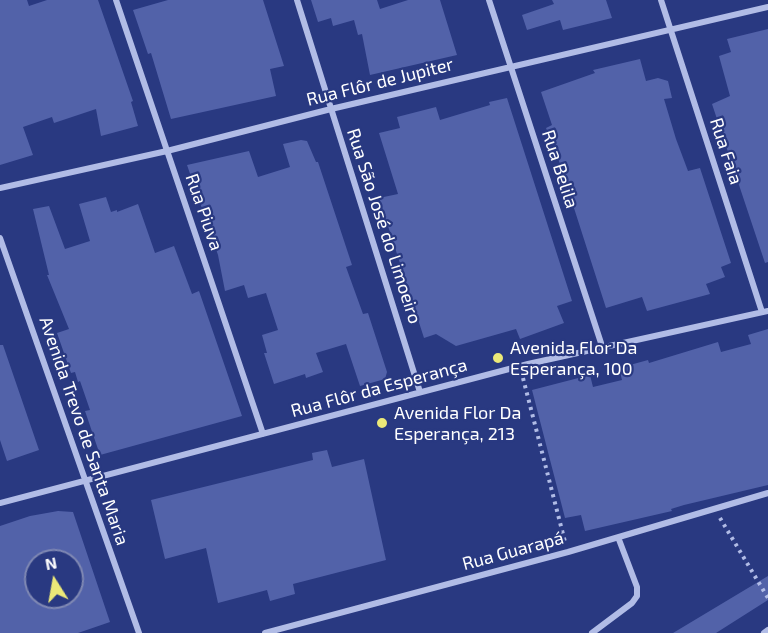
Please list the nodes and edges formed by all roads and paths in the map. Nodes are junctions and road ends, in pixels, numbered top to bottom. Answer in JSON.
{"nodes":[{"id":1,"x":116,"y":0,"type":"edge"},
{"id":2,"x":297,"y":0,"type":"edge"},
{"id":3,"x":489,"y":0,"type":"edge"},
{"id":4,"x":661,"y":0,"type":"edge"},
{"id":5,"x":768,"y":7,"type":"edge"},
{"id":6,"x":671,"y":29,"type":"junction"},
{"id":7,"x":510,"y":66,"type":"junction"},
{"id":8,"x":331,"y":109,"type":"junction"},
{"id":9,"x":167,"y":151,"type":"junction"},
{"id":10,"x":0,"y":188,"type":"edge"},
{"id":11,"x":0,"y":238,"type":"edge"},
{"id":12,"x":765,"y":311,"type":"edge"},
{"id":13,"x":602,"y":346,"type":"junction"},
{"id":14,"x":519,"y":366,"type":"junction"},
{"id":15,"x":420,"y":392,"type":"junction"},
{"id":16,"x":263,"y":434,"type":"junction"},
{"id":17,"x":85,"y":481,"type":"junction"},
{"id":18,"x":768,"y":493,"type":"edge"},
{"id":19,"x":0,"y":503,"type":"edge"},
{"id":20,"x":715,"y":510,"type":"junction"},
{"id":21,"x":618,"y":537,"type":"junction"},
{"id":22,"x":568,"y":552,"type":"junction"},
{"id":23,"x":768,"y":598,"type":"edge"},
{"id":24,"x":768,"y":630,"type":"edge"},
{"id":25,"x":139,"y":633,"type":"edge"},
{"id":26,"x":265,"y":633,"type":"edge"},
{"id":27,"x":592,"y":633,"type":"edge"},
{"id":28,"x":764,"y":633,"type":"edge"}],
"edges":[{"from":1,"to":9,"type":"street","name":"Rua Piuva"},
{"from":2,"to":8,"type":"street","name":"Rua São José do Limoeiro"},
{"from":3,"to":7,"type":"street","name":"Rua Belila"},
{"from":4,"to":6,"type":"street","name":"Rua Faia"},
{"from":5,"to":6,"type":"street","name":"Rua Flôr de Jupiter"},
{"from":6,"to":7,"type":"street","name":"Rua Flôr de Jupiter"},
{"from":6,"to":12,"type":"street","name":"Rua Faia"},
{"from":7,"to":8,"type":"street","name":"Rua Flôr de Jupiter"},
{"from":7,"to":13,"type":"street","name":"Rua Belila"},
{"from":8,"to":9,"type":"street","name":"Rua Flôr de Jupiter"},
{"from":8,"to":15,"type":"street","name":"Rua São José do Limoeiro"},
{"from":9,"to":10,"type":"street","name":"Rua Flôr de Jupiter"},
{"from":9,"to":16,"type":"street","name":"Rua Piuva"},
{"from":11,"to":17,"type":"street","name":"Avenida Trevo de Santa Maria"},
{"from":12,"to":13,"type":"street","name":"Rua Flôr da Esperança"},
{"from":13,"to":14,"type":"street","name":"Rua Flôr da Esperança"},
{"from":14,"to":15,"type":"street","name":"Rua Flôr da Esperança"},
{"from":14,"to":22,"type":"path"},
{"from":15,"to":16,"type":"street","name":"Rua Flôr da Esperança"},
{"from":16,"to":17,"type":"street","name":"Rua Flôr da Esperança"},
{"from":17,"to":19,"type":"street","name":"Rua Flôr da Esperança"},
{"from":17,"to":25,"type":"street","name":"Avenida Trevo de Santa Maria"},
{"from":18,"to":20,"type":"street","name":"Rua Guarapá"},
{"from":20,"to":21,"type":"street","name":"Rua Guarapá"},
{"from":20,"to":23,"type":"path"},
{"from":21,"to":22,"type":"street","name":"Rua Guarapá"},
{"from":21,"to":27,"type":"street"},
{"from":22,"to":26,"type":"street","name":"Rua Guarapá"},
{"from":24,"to":28,"type":"street"}]}
